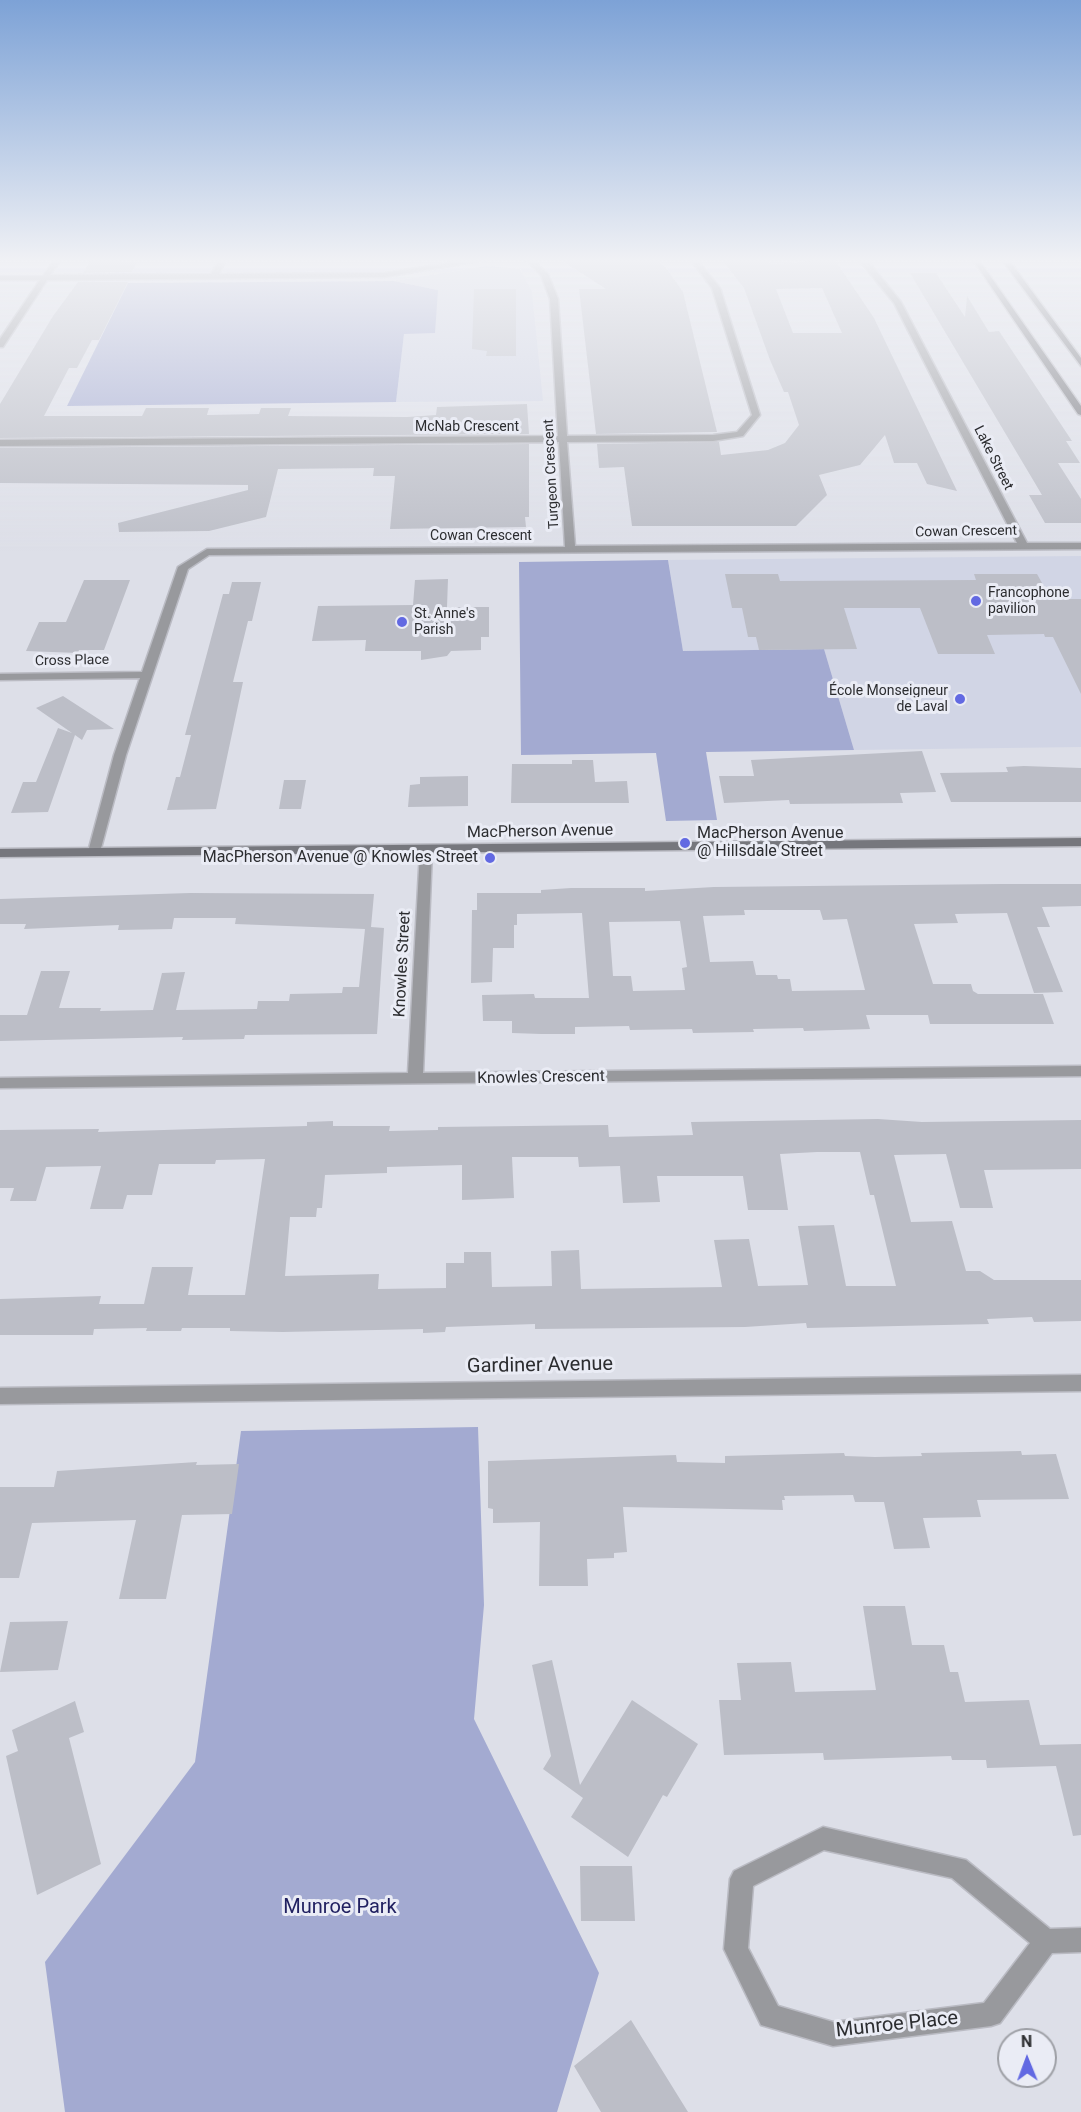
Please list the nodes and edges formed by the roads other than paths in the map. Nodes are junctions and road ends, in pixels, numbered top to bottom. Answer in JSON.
{"nodes":[{"id":1,"x":558,"y":359,"type":"edge"},
{"id":2,"x":738,"y":359,"type":"edge"},
{"id":3,"x":926,"y":359,"type":"edge"},
{"id":4,"x":1044,"y":359,"type":"edge"},
{"id":5,"x":1081,"y":412,"type":"edge"},
{"id":6,"x":564,"y":440,"type":"junction"},
{"id":7,"x":0,"y":443,"type":"edge"},
{"id":8,"x":1024,"y":546,"type":"junction"},
{"id":9,"x":1081,"y":546,"type":"edge"},
{"id":10,"x":570,"y":551,"type":"junction"},
{"id":11,"x":145,"y":675,"type":"junction"},
{"id":12,"x":0,"y":677,"type":"edge"},
{"id":13,"x":1081,"y":842,"type":"edge"},
{"id":14,"x":426,"y":851,"type":"junction"},
{"id":15,"x":94,"y":852,"type":"junction"},
{"id":16,"x":0,"y":853,"type":"edge"},
{"id":17,"x":1081,"y":1071,"type":"edge"},
{"id":18,"x":415,"y":1079,"type":"junction"},
{"id":19,"x":0,"y":1083,"type":"edge"},
{"id":20,"x":1081,"y":1383,"type":"edge"},
{"id":21,"x":0,"y":1396,"type":"edge"},
{"id":22,"x":1081,"y":1940,"type":"edge"},
{"id":23,"x":1046,"y":1941,"type":"junction"}],
"edges":[{"from":1,"to":6,"type":"street","name":"Turgeon Crescent"},
{"from":2,"to":6,"type":"street","name":"McNab Crescent"},
{"from":3,"to":8,"type":"street","name":"Lake Street"},
{"from":4,"to":5,"type":"street"},
{"from":6,"to":7,"type":"street","name":"McNab Crescent"},
{"from":6,"to":10,"type":"street","name":"Turgeon Crescent"},
{"from":8,"to":9,"type":"street","name":"Cowan Crescent"},
{"from":8,"to":10,"type":"street","name":"Cowan Crescent"},
{"from":10,"to":11,"type":"street","name":"Cowan Crescent"},
{"from":11,"to":12,"type":"street","name":"Cross Place"},
{"from":11,"to":15,"type":"street","name":"Cowan Crescent"},
{"from":13,"to":14,"type":"street","name":"MacPherson Avenue"},
{"from":14,"to":15,"type":"street","name":"MacPherson Avenue"},
{"from":14,"to":18,"type":"street","name":"Knowles Street"},
{"from":15,"to":16,"type":"street","name":"MacPherson Avenue"},
{"from":17,"to":18,"type":"street","name":"Knowles Crescent"},
{"from":18,"to":19,"type":"street","name":"Knowles Crescent"},
{"from":20,"to":21,"type":"street","name":"Gardiner Avenue"},
{"from":22,"to":23,"type":"street"},
{"from":23,"to":23,"type":"street","name":"Munroe Place"}]}
